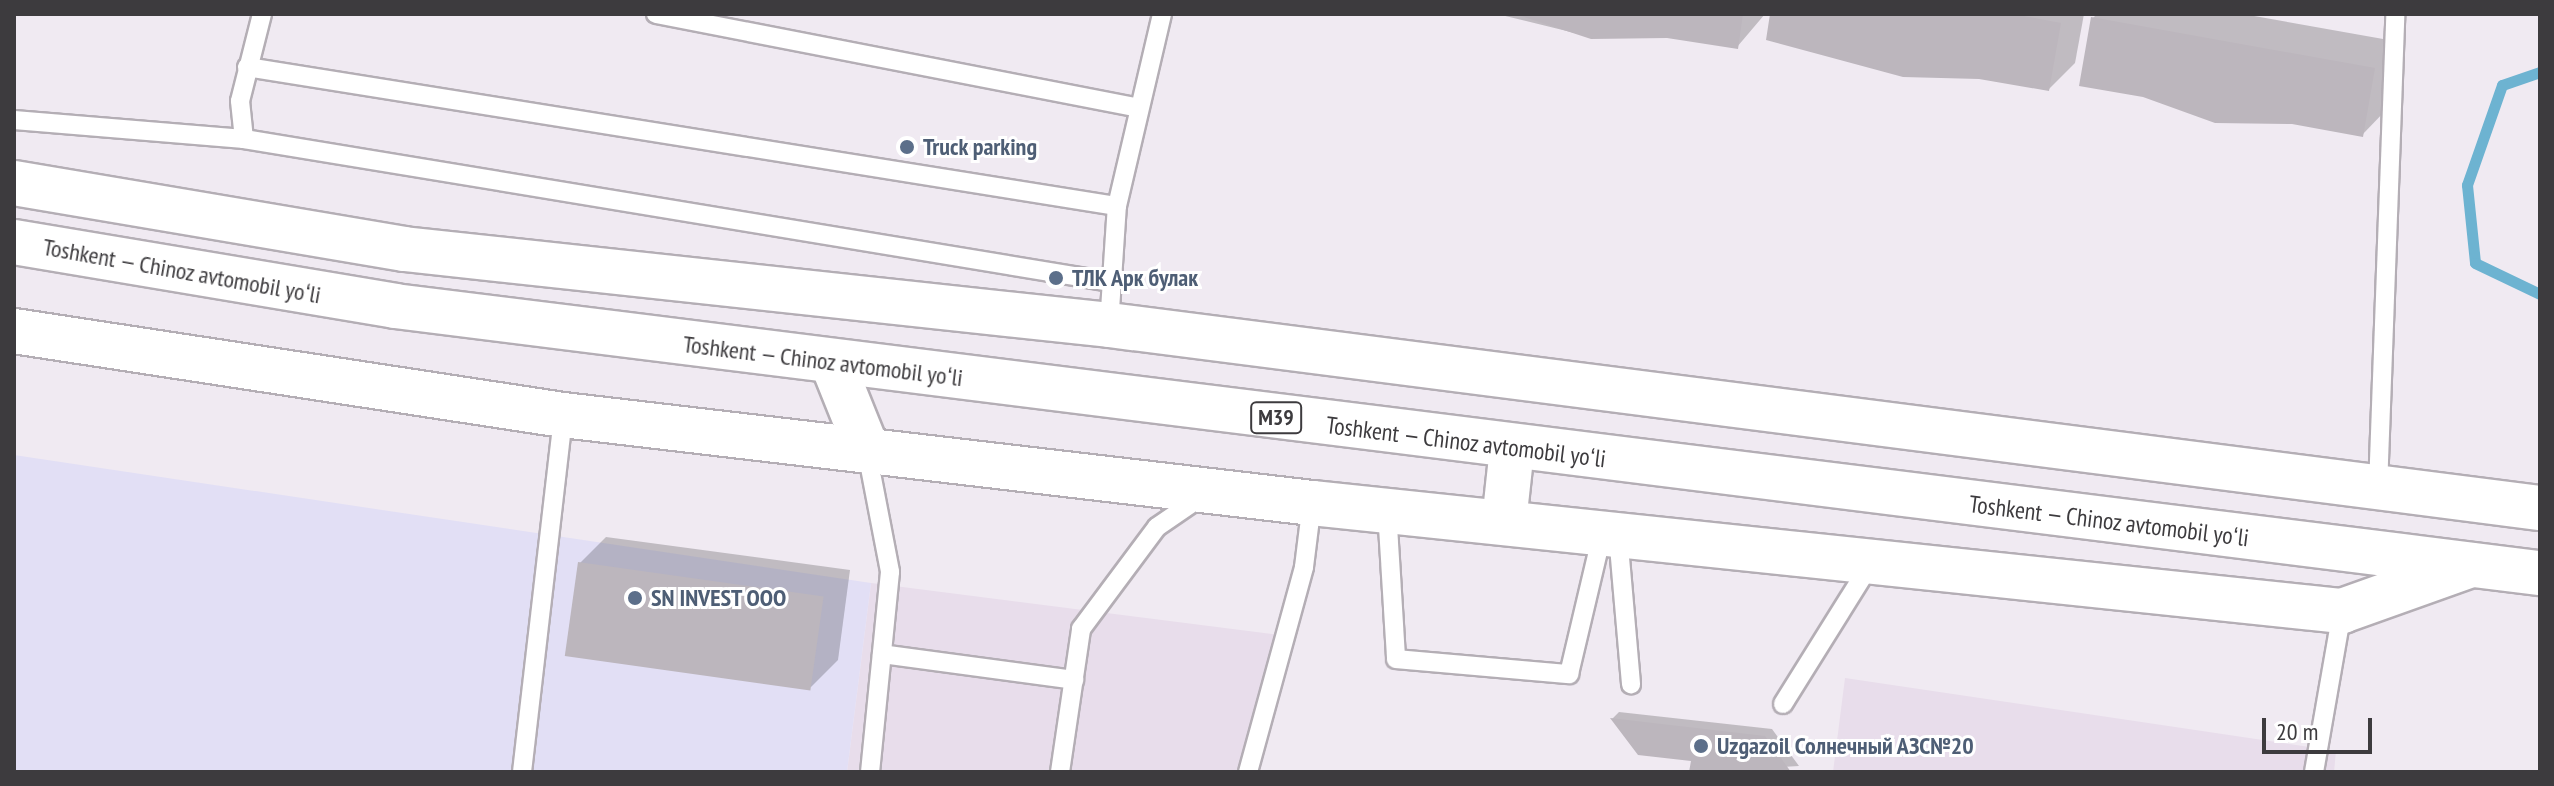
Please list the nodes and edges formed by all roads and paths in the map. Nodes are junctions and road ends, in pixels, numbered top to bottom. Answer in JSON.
{"nodes":[{"id":1,"x":262,"y":14,"type":"edge"},
{"id":2,"x":656,"y":14,"type":"edge"},
{"id":3,"x":1162,"y":14,"type":"edge"},
{"id":4,"x":2395,"y":14,"type":"edge"},
{"id":5,"x":247,"y":67,"type":"junction"},
{"id":6,"x":1139,"y":108,"type":"junction"},
{"id":7,"x":14,"y":120,"type":"edge"},
{"id":8,"x":244,"y":139,"type":"junction"},
{"id":9,"x":14,"y":183,"type":"edge"},
{"id":10,"x":1117,"y":206,"type":"junction"},
{"id":11,"x":14,"y":242,"type":"edge"},
{"id":12,"x":1111,"y":282,"type":"junction"},
{"id":13,"x":1109,"y":325,"type":"junction"},
{"id":14,"x":14,"y":331,"type":"edge"},
{"id":15,"x":832,"y":362,"type":"junction"},
{"id":16,"x":1581,"y":388,"type":"junction"},
{"id":17,"x":563,"y":415,"type":"junction"},
{"id":18,"x":1512,"y":448,"type":"junction"},
{"id":19,"x":867,"y":449,"type":"junction"},
{"id":20,"x":1557,"y":453,"type":"junction"},
{"id":21,"x":2378,"y":488,"type":"junction"},
{"id":22,"x":1210,"y":491,"type":"junction"},
{"id":23,"x":1312,"y":503,"type":"junction"},
{"id":24,"x":2540,"y":508,"type":"edge"},
{"id":25,"x":1387,"y":510,"type":"junction"},
{"id":26,"x":1504,"y":522,"type":"junction"},
{"id":27,"x":1610,"y":534,"type":"junction"},
{"id":28,"x":1870,"y":565,"type":"junction"},
{"id":29,"x":2471,"y":565,"type":"junction"},
{"id":30,"x":2540,"y":573,"type":"edge"},
{"id":31,"x":2342,"y":611,"type":"junction"},
{"id":32,"x":882,"y":654,"type":"junction"},
{"id":33,"x":1074,"y":680,"type":"junction"},
{"id":34,"x":1631,"y":684,"type":"dead end"},
{"id":35,"x":1783,"y":704,"type":"dead end"},
{"id":36,"x":522,"y":772,"type":"edge"},
{"id":37,"x":870,"y":772,"type":"edge"},
{"id":38,"x":1060,"y":772,"type":"edge"},
{"id":39,"x":1248,"y":772,"type":"edge"},
{"id":40,"x":2314,"y":772,"type":"edge"}],
"edges":[{"from":1,"to":5,"type":"lane"},
{"from":2,"to":6,"type":"lane"},
{"from":3,"to":6,"type":"lane"},
{"from":4,"to":21,"type":"lane"},
{"from":5,"to":8,"type":"lane"},
{"from":5,"to":10,"type":"lane"},
{"from":6,"to":10,"type":"lane"},
{"from":7,"to":8,"type":"lane"},
{"from":8,"to":12,"type":"lane"},
{"from":9,"to":13,"type":"main road"},
{"from":10,"to":12,"type":"lane"},
{"from":11,"to":15,"type":"main road","name":"Toshkent — Chinoz avtomobil yoʻli","number":"M39"},
{"from":12,"to":13,"type":"lane"},
{"from":13,"to":16,"type":"main road"},
{"from":14,"to":17,"type":"main road","number":"M39"},
{"from":15,"to":18,"type":"main road","name":"Toshkent — Chinoz avtomobil yoʻli","number":"M39"},
{"from":15,"to":19,"type":"main road"},
{"from":16,"to":20,"type":"main road"},
{"from":16,"to":21,"type":"main road"},
{"from":17,"to":19,"type":"main road","number":"M39"},
{"from":17,"to":36,"type":"lane"},
{"from":18,"to":20,"type":"main road","name":"Toshkent — Chinoz avtomobil yoʻli","number":"M39"},
{"from":18,"to":26,"type":"main road"},
{"from":19,"to":22,"type":"main road","number":"M39"},
{"from":19,"to":32,"type":"lane"},
{"from":20,"to":29,"type":"main road","name":"Toshkent — Chinoz avtomobil yoʻli","number":"M39"},
{"from":21,"to":24,"type":"main road"},
{"from":22,"to":23,"type":"main road","number":"M39"},
{"from":22,"to":33,"type":"lane"},
{"from":23,"to":25,"type":"main road","number":"M39"},
{"from":23,"to":39,"type":"lane"},
{"from":25,"to":26,"type":"main road","number":"M39"},
{"from":25,"to":27,"type":"lane"},
{"from":26,"to":27,"type":"main road","number":"M39"},
{"from":27,"to":28,"type":"main road","number":"M39"},
{"from":27,"to":34,"type":"lane"},
{"from":28,"to":31,"type":"main road","number":"M39"},
{"from":28,"to":35,"type":"lane"},
{"from":29,"to":30,"type":"main road","name":"Toshkent — Chinoz avtomobil yoʻli","number":"M39"},
{"from":29,"to":31,"type":"main road","number":"M39"},
{"from":31,"to":40,"type":"lane"},
{"from":32,"to":33,"type":"lane"},
{"from":32,"to":37,"type":"lane"},
{"from":33,"to":38,"type":"lane"}]}
